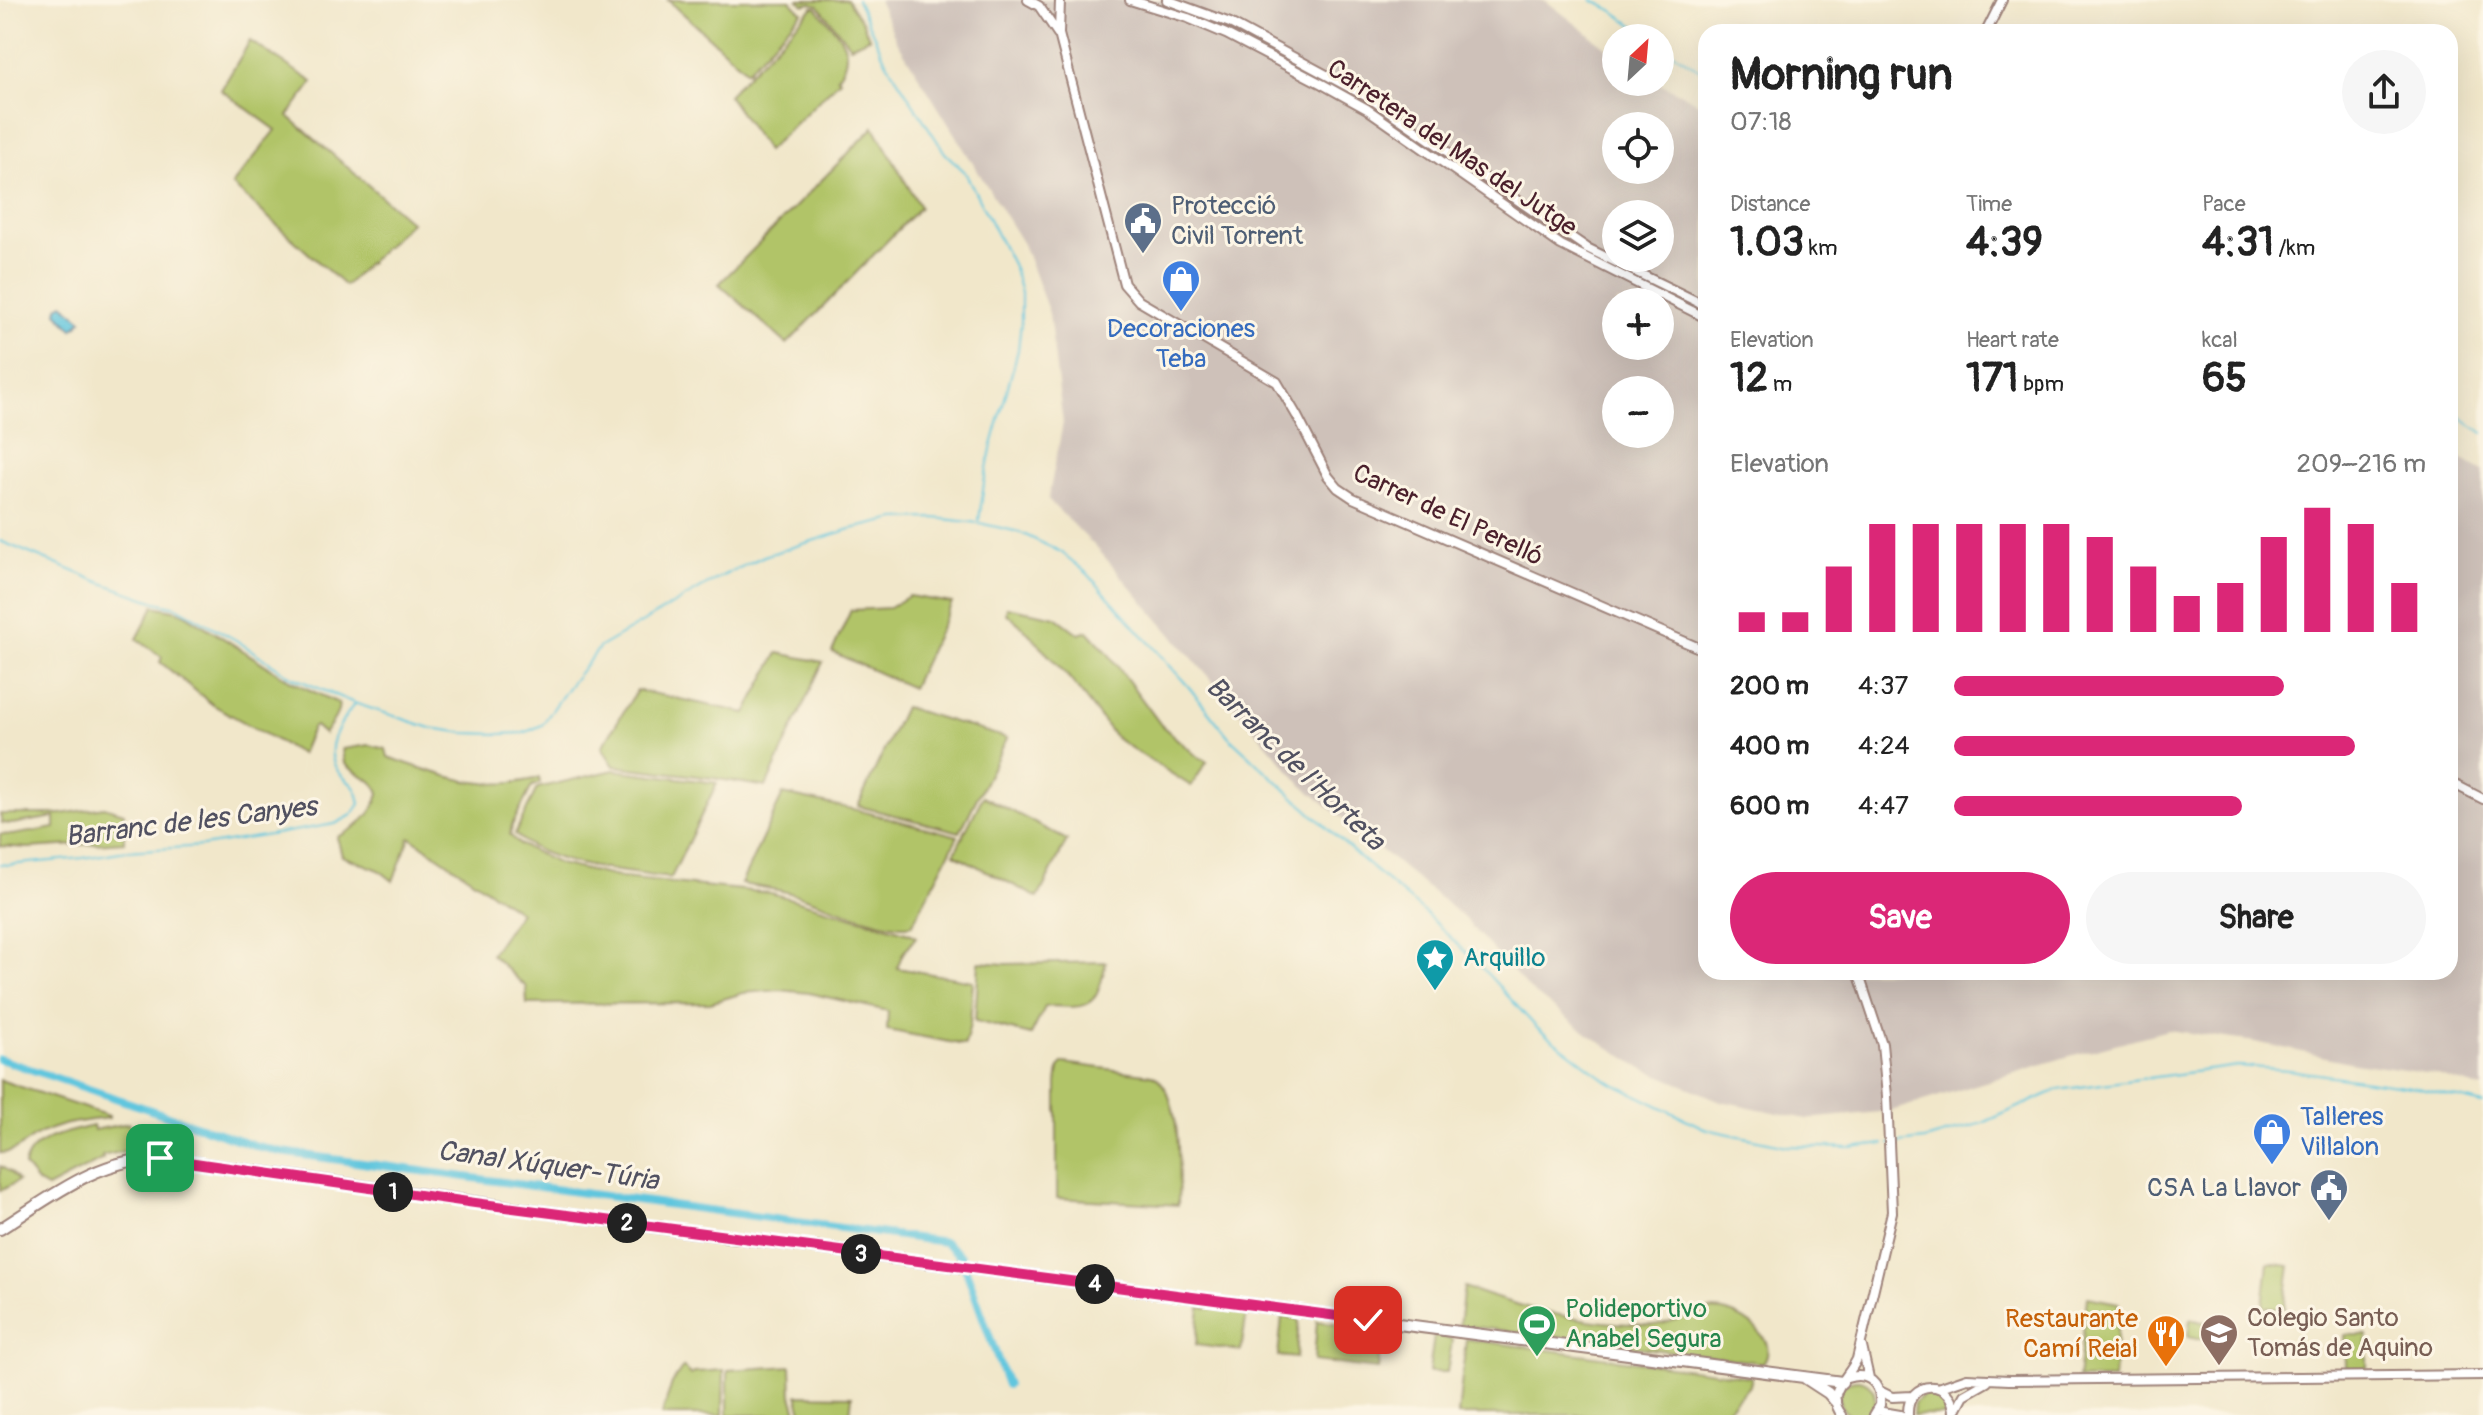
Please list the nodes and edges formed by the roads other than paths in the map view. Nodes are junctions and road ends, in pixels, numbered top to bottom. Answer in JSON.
{"nodes":[{"id":1,"x":1028,"y":0,"type":"edge"},
{"id":2,"x":1060,"y":0,"type":"edge"},
{"id":3,"x":1130,"y":0,"type":"edge"},
{"id":4,"x":1167,"y":0,"type":"edge"},
{"id":5,"x":2002,"y":0,"type":"edge"},
{"id":6,"x":1039,"y":6,"type":"junction"},
{"id":7,"x":1990,"y":24,"type":"edge"},
{"id":8,"x":1059,"y":34,"type":"junction"},
{"id":9,"x":1698,"y":302,"type":"edge"},
{"id":10,"x":1698,"y":314,"type":"edge"},
{"id":11,"x":1698,"y":648,"type":"edge"},
{"id":12,"x":2458,"y":786,"type":"edge"},
{"id":13,"x":2483,"y":799,"type":"edge"},
{"id":14,"x":1861,"y":980,"type":"edge"},
{"id":15,"x":0,"y":1229,"type":"edge"},
{"id":16,"x":1861,"y":1343,"type":"junction"},
{"id":17,"x":2483,"y":1375,"type":"edge"},
{"id":18,"x":1803,"y":1377,"type":"junction"},
{"id":19,"x":1869,"y":1378,"type":"junction"},
{"id":20,"x":1997,"y":1379,"type":"junction"},
{"id":21,"x":1844,"y":1380,"type":"junction"},
{"id":22,"x":1938,"y":1388,"type":"junction"},
{"id":23,"x":1880,"y":1391,"type":"junction"},
{"id":24,"x":1912,"y":1396,"type":"junction"},
{"id":25,"x":1835,"y":1401,"type":"junction"},
{"id":26,"x":1875,"y":1413,"type":"edge"},
{"id":27,"x":1955,"y":1414,"type":"edge"},
{"id":28,"x":1842,"y":1415,"type":"edge"},
{"id":29,"x":1900,"y":1415,"type":"edge"},
{"id":30,"x":1908,"y":1415,"type":"edge"}],
"edges":[{"from":1,"to":6,"type":"street"},
{"from":2,"to":6,"type":"street"},
{"from":2,"to":8,"type":"street"},
{"from":3,"to":10,"type":"street","name":"Carretera del Mas del Jutge"},
{"from":4,"to":9,"type":"street","name":"Carretera del Mas del Jutge"},
{"from":5,"to":7,"type":"street"},
{"from":6,"to":8,"type":"street"},
{"from":8,"to":11,"type":"street","name":"Carrer de El Perelló"},
{"from":12,"to":13,"type":"street"},
{"from":14,"to":16,"type":"street"},
{"from":15,"to":18,"type":"main road"},
{"from":16,"to":19,"type":"street"},
{"from":16,"to":21,"type":"street"},
{"from":17,"to":20,"type":"street"},
{"from":18,"to":21,"type":"main road"},
{"from":18,"to":25,"type":"main road"},
{"from":19,"to":21,"type":"street"},
{"from":19,"to":23,"type":"street"},
{"from":20,"to":22,"type":"street"},
{"from":20,"to":27,"type":"street"},
{"from":21,"to":25,"type":"street"},
{"from":22,"to":24,"type":"street"},
{"from":22,"to":27,"type":"street"},
{"from":23,"to":24,"type":"street"},
{"from":23,"to":26,"type":"street"},
{"from":24,"to":30,"type":"street"},
{"from":25,"to":28,"type":"street"},
{"from":26,"to":29,"type":"street"}]}
